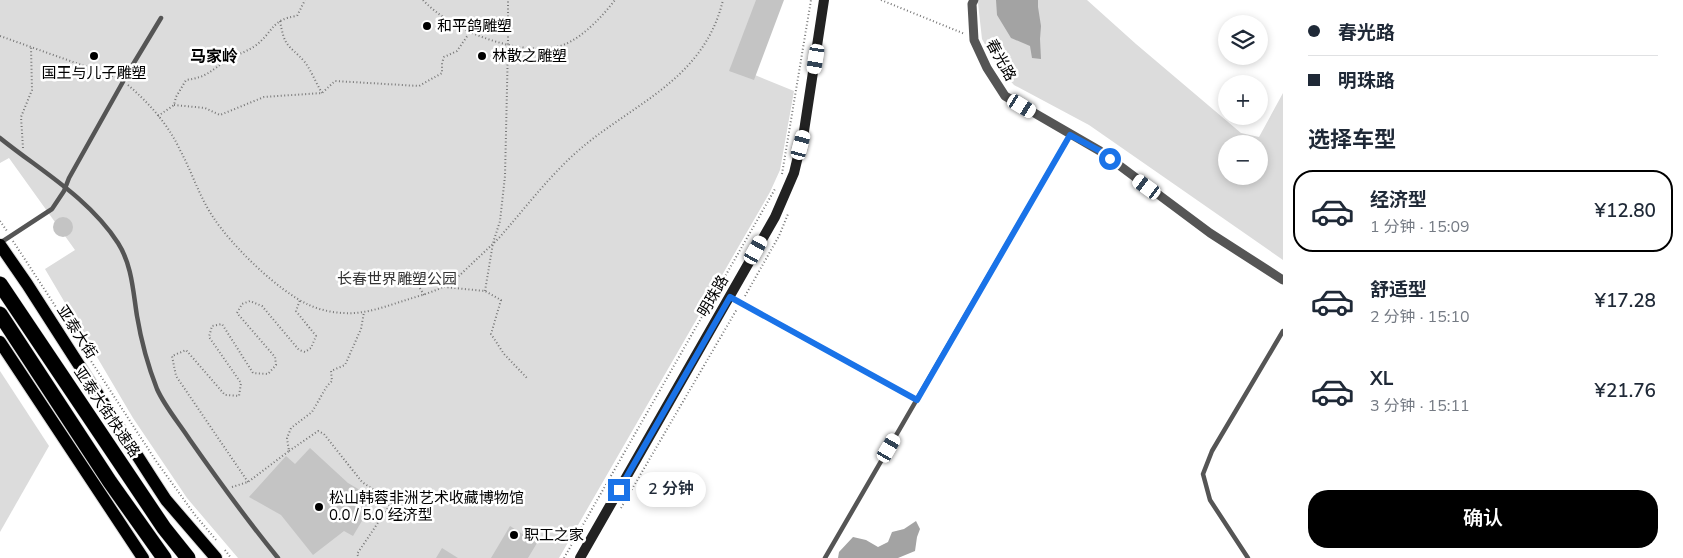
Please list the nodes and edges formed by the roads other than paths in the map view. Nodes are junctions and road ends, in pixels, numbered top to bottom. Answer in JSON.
{"nodes":[{"id":1,"x":824,"y":0,"type":"edge"},
{"id":2,"x":974,"y":0,"type":"edge"},
{"id":3,"x":161,"y":18,"type":"dead end"},
{"id":4,"x":1070,"y":135,"type":"junction"},
{"id":5,"x":0,"y":138,"type":"edge"},
{"id":6,"x":65,"y":186,"type":"junction"},
{"id":7,"x":0,"y":244,"type":"edge"},
{"id":8,"x":1283,"y":280,"type":"edge"},
{"id":9,"x":0,"y":284,"type":"edge"},
{"id":10,"x":730,"y":297,"type":"junction"},
{"id":11,"x":0,"y":314,"type":"edge"},
{"id":12,"x":1283,"y":331,"type":"edge"},
{"id":13,"x":0,"y":342,"type":"edge"},
{"id":14,"x":917,"y":400,"type":"junction"},
{"id":15,"x":143,"y":558,"type":"edge"},
{"id":16,"x":164,"y":558,"type":"edge"},
{"id":17,"x":188,"y":558,"type":"edge"},
{"id":18,"x":216,"y":558,"type":"edge"},
{"id":19,"x":278,"y":558,"type":"edge"},
{"id":20,"x":580,"y":558,"type":"edge"},
{"id":21,"x":825,"y":558,"type":"edge"},
{"id":22,"x":1248,"y":558,"type":"edge"}],
"edges":[{"from":1,"to":10,"type":"street","name":"明珠路"},
{"from":2,"to":4,"type":"street","name":"春光路"},
{"from":3,"to":6,"type":"lane"},
{"from":4,"to":8,"type":"street","name":"春光路"},
{"from":4,"to":14,"type":"lane"},
{"from":5,"to":6,"type":"lane"},
{"from":6,"to":7,"type":"lane"},
{"from":6,"to":19,"type":"lane"},
{"from":7,"to":18,"type":"main road","name":"亚泰大街"},
{"from":9,"to":17,"type":"highway","name":"亚泰大街快速路"},
{"from":10,"to":14,"type":"lane"},
{"from":10,"to":20,"type":"street","name":"明珠路"},
{"from":11,"to":16,"type":"highway"},
{"from":12,"to":22,"type":"lane"},
{"from":13,"to":15,"type":"main road"},
{"from":14,"to":21,"type":"lane"}]}
